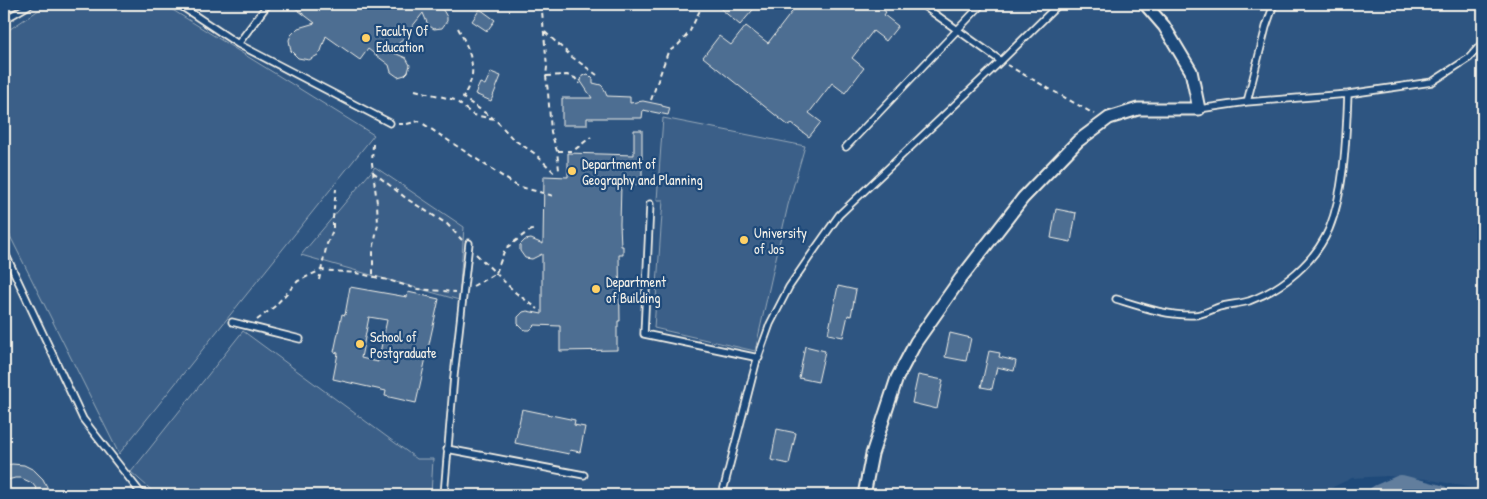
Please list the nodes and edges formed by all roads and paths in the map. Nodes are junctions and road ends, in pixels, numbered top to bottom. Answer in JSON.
{"nodes":[{"id":1,"x":31,"y":4,"type":"edge"},
{"id":2,"x":178,"y":4,"type":"edge"},
{"id":3,"x":268,"y":4,"type":"edge"},
{"id":4,"x":543,"y":4,"type":"edge"},
{"id":5,"x":700,"y":4,"type":"edge"},
{"id":6,"x":922,"y":4,"type":"edge"},
{"id":7,"x":982,"y":4,"type":"edge"},
{"id":8,"x":1059,"y":4,"type":"edge"},
{"id":9,"x":1145,"y":4,"type":"edge"},
{"id":10,"x":1274,"y":4,"type":"edge"},
{"id":11,"x":4,"y":20,"type":"edge"},
{"id":12,"x":458,"y":28,"type":"dead end"},
{"id":13,"x":956,"y":29,"type":"junction"},
{"id":14,"x":545,"y":32,"type":"junction"},
{"id":15,"x":1483,"y":42,"type":"edge"},
{"id":16,"x":238,"y":44,"type":"junction"},
{"id":17,"x":1001,"y":61,"type":"junction"},
{"id":18,"x":596,"y":75,"type":"dead end"},
{"id":19,"x":546,"y":76,"type":"junction"},
{"id":20,"x":580,"y":84,"type":"dead end"},
{"id":21,"x":415,"y":90,"type":"dead end"},
{"id":22,"x":1348,"y":94,"type":"junction"},
{"id":23,"x":651,"y":100,"type":"dead end"},
{"id":24,"x":1247,"y":102,"type":"junction"},
{"id":25,"x":1199,"y":109,"type":"junction"},
{"id":26,"x":495,"y":119,"type":"junction"},
{"id":27,"x":1105,"y":120,"type":"junction"},
{"id":28,"x":390,"y":123,"type":"joint"},
{"id":29,"x":591,"y":137,"type":"dead end"},
{"id":30,"x":373,"y":144,"type":"dead end"},
{"id":31,"x":846,"y":147,"type":"dead end"},
{"id":32,"x":557,"y":151,"type":"junction"},
{"id":33,"x":559,"y":170,"type":"dead end"},
{"id":34,"x":373,"y":172,"type":"junction"},
{"id":35,"x":557,"y":175,"type":"dead end"},
{"id":36,"x":336,"y":189,"type":"dead end"},
{"id":37,"x":554,"y":196,"type":"dead end"},
{"id":38,"x":650,"y":204,"type":"dead end"},
{"id":39,"x":536,"y":228,"type":"dead end"},
{"id":40,"x":469,"y":245,"type":"junction"},
{"id":41,"x":4,"y":251,"type":"edge"},
{"id":42,"x":321,"y":270,"type":"junction"},
{"id":43,"x":496,"y":273,"type":"junction"},
{"id":44,"x":373,"y":277,"type":"junction"},
{"id":45,"x":319,"y":280,"type":"dead end"},
{"id":46,"x":464,"y":290,"type":"junction"},
{"id":47,"x":1116,"y":299,"type":"dead end"},
{"id":48,"x":538,"y":309,"type":"dead end"},
{"id":49,"x":232,"y":322,"type":"dead end"},
{"id":50,"x":250,"y":326,"type":"junction"},
{"id":51,"x":300,"y":339,"type":"dead end"},
{"id":52,"x":759,"y":358,"type":"junction"},
{"id":53,"x":447,"y":449,"type":"junction"},
{"id":54,"x":584,"y":476,"type":"dead end"},
{"id":55,"x":144,"y":495,"type":"edge"},
{"id":56,"x":444,"y":495,"type":"edge"},
{"id":57,"x":722,"y":495,"type":"edge"},
{"id":58,"x":864,"y":495,"type":"edge"}],
"edges":[{"from":1,"to":11,"type":"lane"},
{"from":2,"to":16,"type":"lane"},
{"from":3,"to":16,"type":"lane"},
{"from":4,"to":14,"type":"path"},
{"from":5,"to":23,"type":"path"},
{"from":6,"to":13,"type":"lane"},
{"from":7,"to":13,"type":"lane"},
{"from":8,"to":17,"type":"lane"},
{"from":9,"to":25,"type":"street"},
{"from":10,"to":24,"type":"lane"},
{"from":12,"to":26,"type":"path"},
{"from":13,"to":17,"type":"lane"},
{"from":13,"to":31,"type":"lane"},
{"from":14,"to":18,"type":"path"},
{"from":14,"to":19,"type":"path"},
{"from":15,"to":22,"type":"lane"},
{"from":16,"to":28,"type":"lane"},
{"from":17,"to":27,"type":"path"},
{"from":17,"to":52,"type":"lane"},
{"from":19,"to":20,"type":"path"},
{"from":19,"to":32,"type":"path"},
{"from":21,"to":26,"type":"path"},
{"from":22,"to":24,"type":"lane"},
{"from":22,"to":47,"type":"lane"},
{"from":24,"to":25,"type":"lane"},
{"from":25,"to":27,"type":"street"},
{"from":26,"to":35,"type":"path"},
{"from":27,"to":58,"type":"street"},
{"from":28,"to":37,"type":"path"},
{"from":29,"to":32,"type":"path"},
{"from":30,"to":34,"type":"path"},
{"from":32,"to":33,"type":"path"},
{"from":34,"to":40,"type":"path"},
{"from":34,"to":44,"type":"path"},
{"from":36,"to":42,"type":"path"},
{"from":38,"to":52,"type":"lane"},
{"from":39,"to":43,"type":"path"},
{"from":40,"to":43,"type":"path"},
{"from":40,"to":46,"type":"lane"},
{"from":41,"to":55,"type":"lane"},
{"from":42,"to":44,"type":"path"},
{"from":42,"to":45,"type":"path"},
{"from":42,"to":50,"type":"path"},
{"from":43,"to":46,"type":"path"},
{"from":43,"to":48,"type":"path"},
{"from":44,"to":46,"type":"path"},
{"from":46,"to":53,"type":"lane"},
{"from":49,"to":50,"type":"lane"},
{"from":50,"to":51,"type":"lane"},
{"from":52,"to":57,"type":"lane"},
{"from":53,"to":54,"type":"lane"},
{"from":53,"to":56,"type":"lane"}]}
